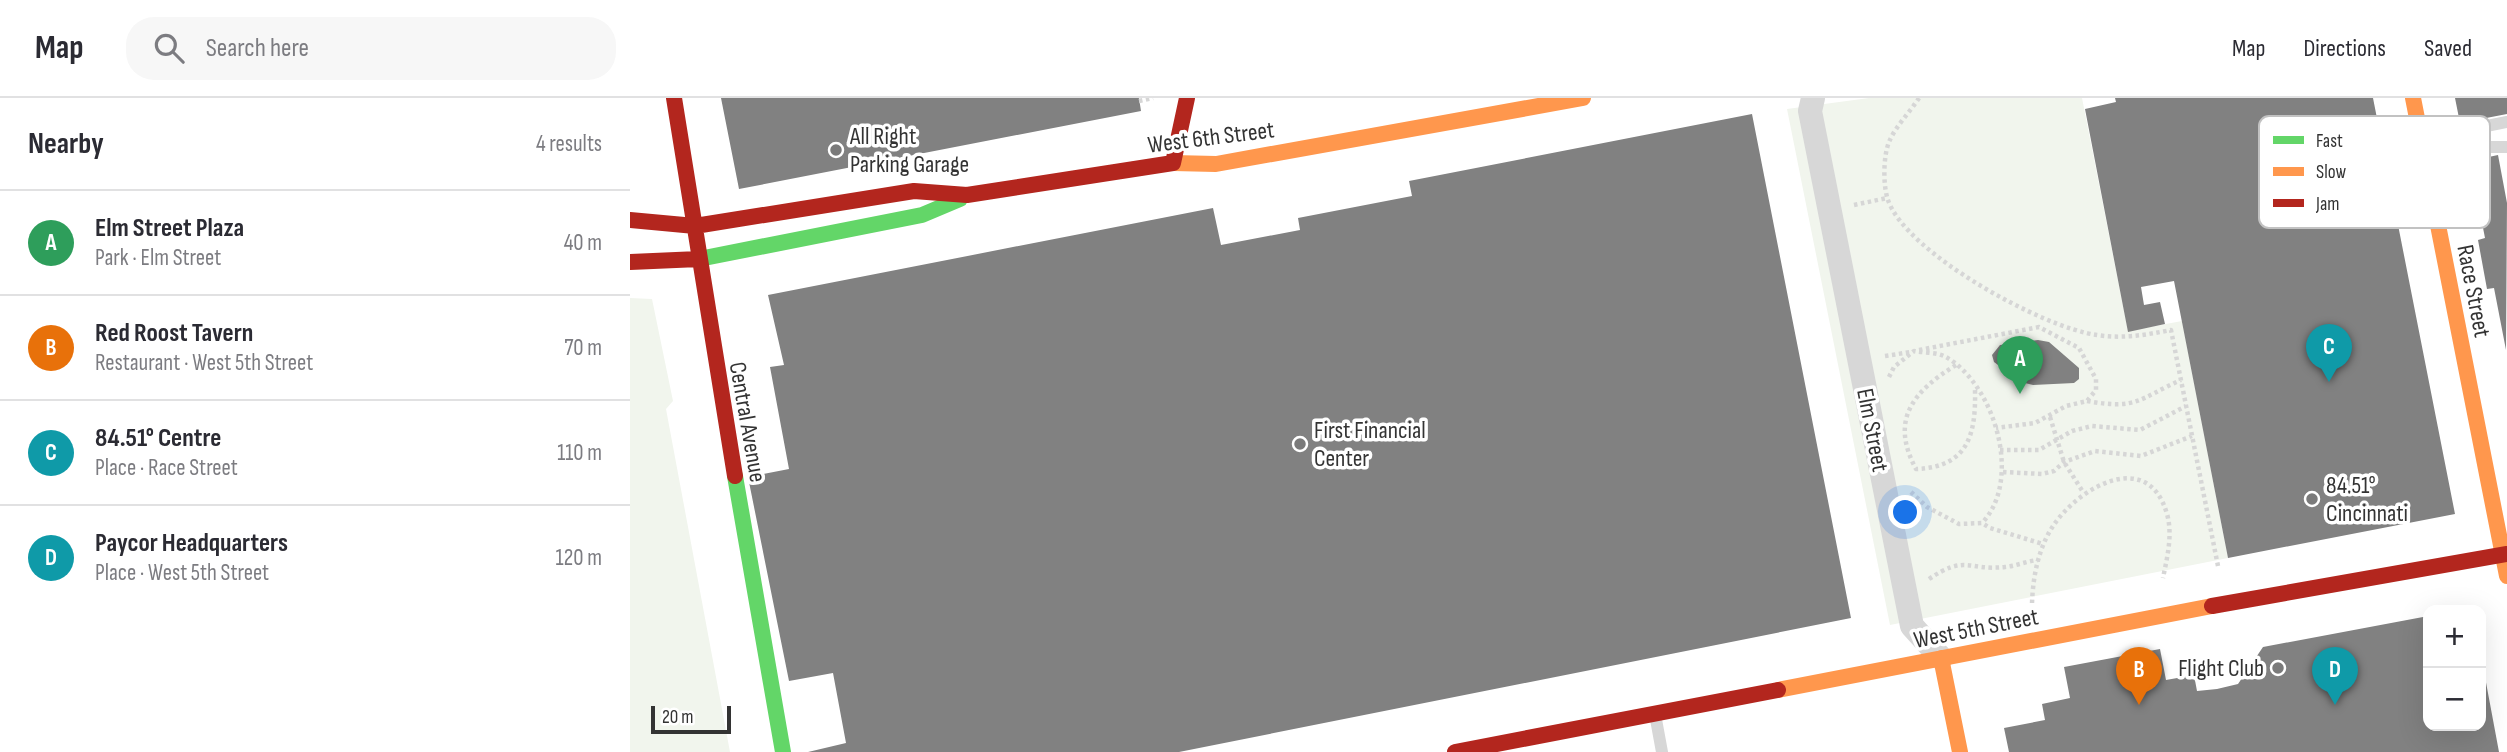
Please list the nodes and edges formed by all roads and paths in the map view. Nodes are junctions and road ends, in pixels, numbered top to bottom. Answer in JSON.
{"nodes":[{"id":1,"x":674,"y":98,"type":"edge"},
{"id":2,"x":1153,"y":98,"type":"edge"},
{"id":3,"x":1187,"y":98,"type":"edge"},
{"id":4,"x":1583,"y":98,"type":"edge"},
{"id":5,"x":1813,"y":98,"type":"edge"},
{"id":6,"x":1919,"y":98,"type":"edge"},
{"id":7,"x":2413,"y":98,"type":"edge"},
{"id":8,"x":1139,"y":101,"type":"dead end"},
{"id":9,"x":2417,"y":116,"type":"edge"},
{"id":10,"x":1173,"y":163,"type":"junction"},
{"id":11,"x":967,"y":195,"type":"junction"},
{"id":12,"x":1887,"y":198,"type":"junction"},
{"id":13,"x":1830,"y":209,"type":"junction"},
{"id":14,"x":630,"y":220,"type":"edge"},
{"id":15,"x":695,"y":226,"type":"junction"},
{"id":16,"x":2438,"y":228,"type":"edge"},
{"id":17,"x":699,"y":259,"type":"junction"},
{"id":18,"x":630,"y":262,"type":"edge"},
{"id":19,"x":2051,"y":323,"type":"junction"},
{"id":20,"x":2039,"y":327,"type":"junction"},
{"id":21,"x":1914,"y":351,"type":"junction"},
{"id":22,"x":1859,"y":360,"type":"junction"},
{"id":23,"x":1956,"y":365,"type":"junction"},
{"id":24,"x":2181,"y":380,"type":"junction"},
{"id":25,"x":1885,"y":386,"type":"dead end"},
{"id":26,"x":1975,"y":387,"type":"junction"},
{"id":27,"x":2087,"y":401,"type":"junction"},
{"id":28,"x":2186,"y":406,"type":"junction"},
{"id":29,"x":2050,"y":417,"type":"junction"},
{"id":30,"x":1996,"y":428,"type":"junction"},
{"id":31,"x":2192,"y":436,"type":"junction"},
{"id":32,"x":2057,"y":440,"type":"junction"},
{"id":33,"x":2000,"y":450,"type":"junction"},
{"id":34,"x":2064,"y":462,"type":"junction"},
{"id":35,"x":2003,"y":472,"type":"junction"},
{"id":36,"x":1906,"y":486,"type":"dead end"},
{"id":37,"x":2083,"y":492,"type":"junction"},
{"id":38,"x":1982,"y":523,"type":"junction"},
{"id":39,"x":2043,"y":544,"type":"junction"},
{"id":40,"x":2504,"y":554,"type":"edge"},
{"id":41,"x":2038,"y":560,"type":"junction"},
{"id":42,"x":2218,"y":566,"type":"dead end"},
{"id":43,"x":2507,"y":576,"type":"edge"},
{"id":44,"x":2163,"y":578,"type":"dead end"},
{"id":45,"x":1904,"y":587,"type":"junction"},
{"id":46,"x":2032,"y":603,"type":"dead end"},
{"id":47,"x":1941,"y":658,"type":"junction"},
{"id":48,"x":1655,"y":714,"type":"junction"},
{"id":49,"x":783,"y":752,"type":"edge"},
{"id":50,"x":1455,"y":752,"type":"edge"},
{"id":51,"x":1662,"y":752,"type":"edge"},
{"id":52,"x":1960,"y":752,"type":"edge"}],
"edges":[{"from":1,"to":15,"type":"main road","name":"Central Avenue"},
{"from":2,"to":8,"type":"path"},
{"from":3,"to":10,"type":"main road"},
{"from":4,"to":10,"type":"main road","name":"West 6th Street"},
{"from":5,"to":13,"type":"street","name":"Elm Street"},
{"from":6,"to":12,"type":"path"},
{"from":7,"to":9,"type":"main road","name":"Race Street"},
{"from":10,"to":11,"type":"main road","name":"West 6th Street"},
{"from":11,"to":15,"type":"main road","name":"West 6th Street"},
{"from":11,"to":17,"type":"main road","name":"West 6th Street"},
{"from":12,"to":13,"type":"path"},
{"from":12,"to":19,"type":"path"},
{"from":13,"to":22,"type":"street","name":"Elm Street"},
{"from":14,"to":15,"type":"main road","name":"West 6th Street"},
{"from":15,"to":17,"type":"main road","name":"Central Avenue"},
{"from":16,"to":40,"type":"main road","name":"Race Street"},
{"from":17,"to":18,"type":"main road","name":"West 6th Street"},
{"from":17,"to":49,"type":"main road","name":"Central Avenue"},
{"from":19,"to":20,"type":"path"},
{"from":19,"to":24,"type":"path"},
{"from":20,"to":21,"type":"path"},
{"from":20,"to":27,"type":"path"},
{"from":21,"to":22,"type":"path"},
{"from":21,"to":23,"type":"path"},
{"from":21,"to":25,"type":"path"},
{"from":22,"to":45,"type":"street","name":"Elm Street"},
{"from":23,"to":26,"type":"path"},
{"from":23,"to":26,"type":"path"},
{"from":24,"to":27,"type":"path"},
{"from":24,"to":28,"type":"path"},
{"from":26,"to":30,"type":"path"},
{"from":27,"to":29,"type":"path"},
{"from":28,"to":31,"type":"path"},
{"from":28,"to":32,"type":"path"},
{"from":29,"to":30,"type":"path"},
{"from":29,"to":32,"type":"path"},
{"from":30,"to":33,"type":"path"},
{"from":31,"to":34,"type":"path"},
{"from":31,"to":42,"type":"path"},
{"from":32,"to":33,"type":"path"},
{"from":32,"to":34,"type":"path"},
{"from":33,"to":35,"type":"path"},
{"from":34,"to":35,"type":"path"},
{"from":34,"to":37,"type":"path"},
{"from":35,"to":38,"type":"path"},
{"from":36,"to":38,"type":"path"},
{"from":37,"to":39,"type":"path"},
{"from":37,"to":44,"type":"path"},
{"from":38,"to":39,"type":"path"},
{"from":39,"to":41,"type":"path"},
{"from":40,"to":43,"type":"main road","name":"Race Street"},
{"from":40,"to":47,"type":"main road","name":"West 5th Street"},
{"from":41,"to":45,"type":"path"},
{"from":41,"to":46,"type":"path"},
{"from":45,"to":47,"type":"street","name":"Elm Street"},
{"from":47,"to":48,"type":"main road","name":"West 5th Street"},
{"from":47,"to":52,"type":"main road"},
{"from":48,"to":50,"type":"main road","name":"West 5th Street"},
{"from":48,"to":51,"type":"lane"}]}
